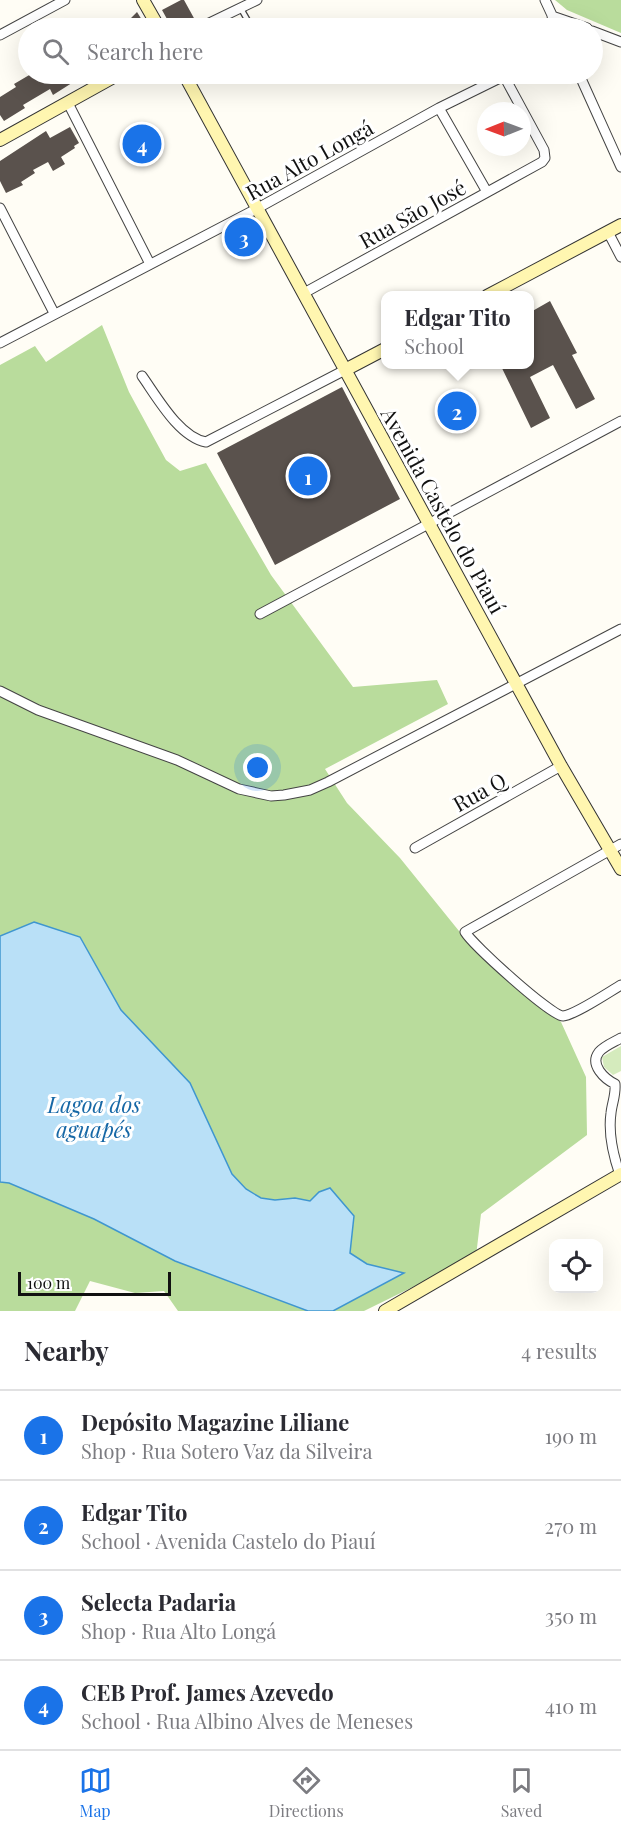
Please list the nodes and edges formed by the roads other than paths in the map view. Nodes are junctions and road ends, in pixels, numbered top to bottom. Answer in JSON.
{"nodes":[{"id":1,"x":65,"y":0,"type":"edge"},
{"id":2,"x":143,"y":0,"type":"edge"},
{"id":3,"x":257,"y":0,"type":"edge"},
{"id":4,"x":545,"y":0,"type":"edge"},
{"id":5,"x":238,"y":3,"type":"edge"},
{"id":6,"x":552,"y":16,"type":"joint"},
{"id":7,"x":32,"y":18,"type":"edge"},
{"id":8,"x":153,"y":18,"type":"edge"},
{"id":9,"x":215,"y":18,"type":"edge"},
{"id":10,"x":246,"y":18,"type":"edge"},
{"id":11,"x":558,"y":18,"type":"edge"},
{"id":12,"x":18,"y":25,"type":"edge"},
{"id":13,"x":0,"y":35,"type":"edge"},
{"id":14,"x":603,"y":35,"type":"edge"},
{"id":15,"x":621,"y":42,"type":"edge"},
{"id":16,"x":101,"y":84,"type":"edge"},
{"id":17,"x":190,"y":84,"type":"edge"},
{"id":18,"x":488,"y":84,"type":"edge"},
{"id":19,"x":511,"y":84,"type":"edge"},
{"id":20,"x":584,"y":84,"type":"edge"},
{"id":21,"x":68,"y":103,"type":"junction"},
{"id":22,"x":439,"y":108,"type":"junction"},
{"id":23,"x":0,"y":140,"type":"edge"},
{"id":24,"x":621,"y":167,"type":"edge"},
{"id":25,"x":487,"y":192,"type":"junction"},
{"id":26,"x":0,"y":208,"type":"edge"},
{"id":27,"x":258,"y":208,"type":"junction"},
{"id":28,"x":621,"y":225,"type":"edge"},
{"id":29,"x":608,"y":232,"type":"junction"},
{"id":30,"x":621,"y":257,"type":"edge"},
{"id":31,"x":150,"y":264,"type":"junction"},
{"id":32,"x":496,"y":291,"type":"edge"},
{"id":33,"x":304,"y":293,"type":"junction"},
{"id":34,"x":54,"y":313,"type":"junction"},
{"id":35,"x":0,"y":344,"type":"edge"},
{"id":36,"x":381,"y":351,"type":"edge"},
{"id":37,"x":345,"y":370,"type":"junction"},
{"id":38,"x":142,"y":376,"type":"dead end"},
{"id":39,"x":621,"y":421,"type":"edge"},
{"id":40,"x":429,"y":522,"type":"junction"},
{"id":41,"x":260,"y":614,"type":"dead end"},
{"id":42,"x":621,"y":629,"type":"edge"},
{"id":43,"x":516,"y":683,"type":"junction"},
{"id":44,"x":0,"y":691,"type":"edge"},
{"id":45,"x":561,"y":766,"type":"junction"},
{"id":46,"x":615,"y":847,"type":"edge"},
{"id":47,"x":415,"y":848,"type":"dead end"},
{"id":48,"x":621,"y":870,"type":"edge"},
{"id":49,"x":621,"y":985,"type":"edge"},
{"id":50,"x":621,"y":1038,"type":"edge"},
{"id":51,"x":618,"y":1083,"type":"edge"},
{"id":52,"x":620,"y":1175,"type":"edge"},
{"id":53,"x":385,"y":1311,"type":"edge"}],
"edges":[{"from":1,"to":7,"type":"street"},
{"from":2,"to":8,"type":"main road"},
{"from":3,"to":5,"type":"street"},
{"from":4,"to":6,"type":"street"},
{"from":5,"to":9,"type":"street"},
{"from":5,"to":10,"type":"lane"},
{"from":6,"to":11,"type":"street"},
{"from":12,"to":13,"type":"street"},
{"from":14,"to":15,"type":"street"},
{"from":16,"to":21,"type":"main road"},
{"from":17,"to":27,"type":"main road","name":"Avenida Castelo do Piauí"},
{"from":18,"to":22,"type":"street","name":"Rua Alto Longá"},
{"from":19,"to":25,"type":"street","name":"Rua São José"},
{"from":20,"to":24,"type":"street"},
{"from":21,"to":23,"type":"main road"},
{"from":21,"to":31,"type":"street"},
{"from":22,"to":25,"type":"street"},
{"from":22,"to":27,"type":"street","name":"Rua Alto Longá"},
{"from":25,"to":33,"type":"street","name":"Rua São José"},
{"from":26,"to":34,"type":"street"},
{"from":27,"to":31,"type":"street","name":"Rua Alto Longá"},
{"from":27,"to":33,"type":"main road","name":"Avenida Castelo do Piauí"},
{"from":28,"to":29,"type":"main road"},
{"from":29,"to":30,"type":"street"},
{"from":29,"to":32,"type":"main road"},
{"from":31,"to":34,"type":"street","name":"Rua Alto Longá"},
{"from":33,"to":37,"type":"main road","name":"Avenida Castelo do Piauí"},
{"from":34,"to":35,"type":"street","name":"Rua Alto Longá"},
{"from":36,"to":37,"type":"main road"},
{"from":37,"to":38,"type":"street"},
{"from":37,"to":40,"type":"main road","name":"Avenida Castelo do Piauí"},
{"from":39,"to":40,"type":"street"},
{"from":40,"to":41,"type":"street"},
{"from":40,"to":43,"type":"main road","name":"Avenida Castelo do Piauí"},
{"from":42,"to":43,"type":"street"},
{"from":43,"to":44,"type":"street"},
{"from":43,"to":45,"type":"main road","name":"Avenida Castelo do Piauí"},
{"from":45,"to":46,"type":"main road","name":"Avenida Castelo do Piauí"},
{"from":45,"to":47,"type":"street","name":"Rua Q"},
{"from":46,"to":48,"type":"main road","name":"Avenida Castelo do Piauí"},
{"from":46,"to":49,"type":"street"},
{"from":50,"to":51,"type":"street"},
{"from":51,"to":52,"type":"street"},
{"from":52,"to":53,"type":"main road"}]}
